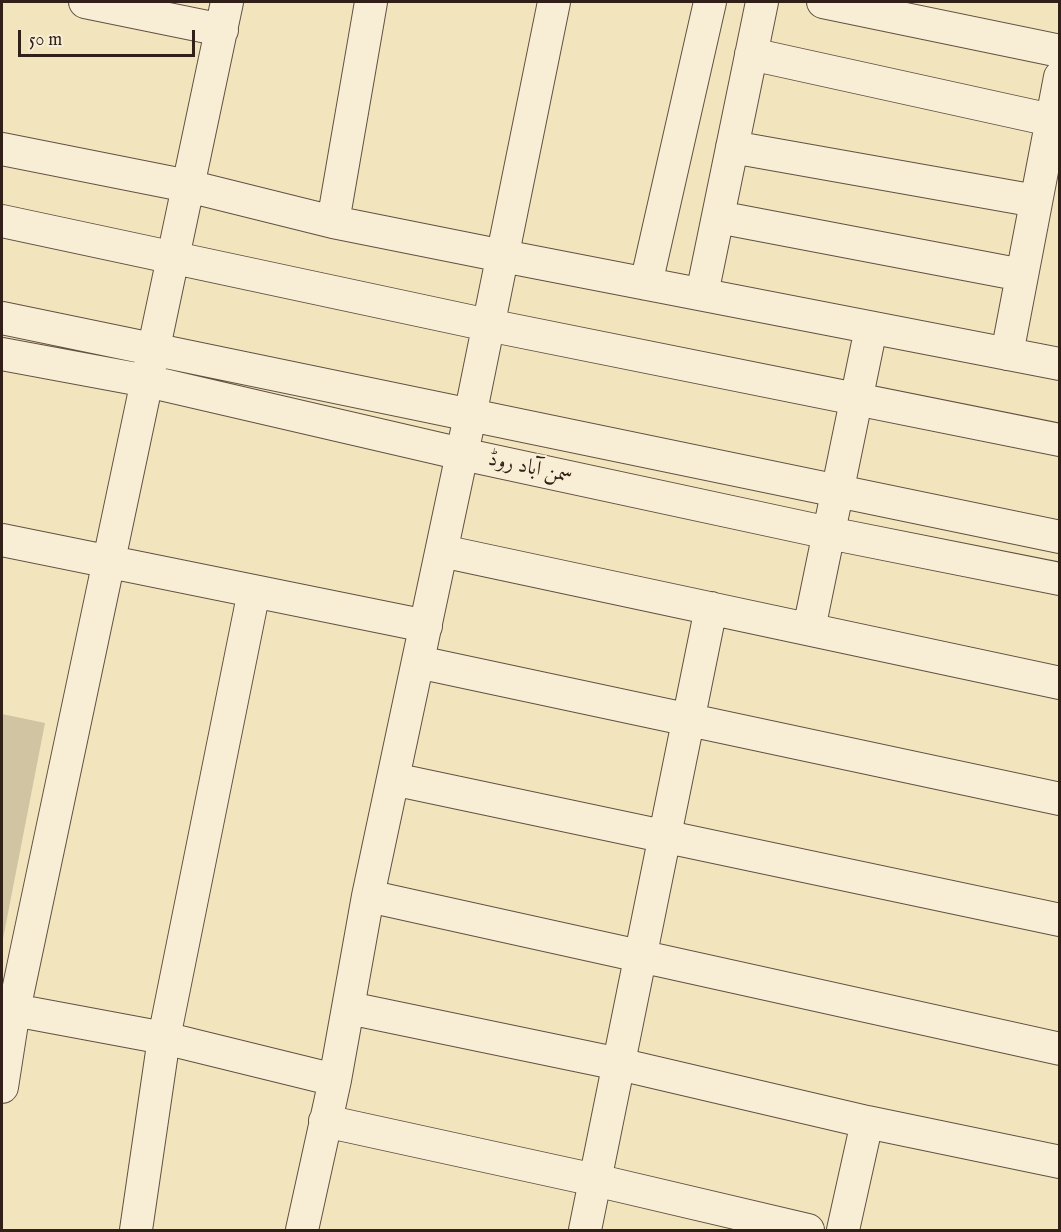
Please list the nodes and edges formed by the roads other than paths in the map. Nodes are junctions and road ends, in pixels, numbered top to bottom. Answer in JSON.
{"nodes":[{"id":1,"x":85,"y":2,"type":"edge"},
{"id":2,"x":371,"y":2,"type":"edge"},
{"id":3,"x":554,"y":2,"type":"edge"},
{"id":4,"x":710,"y":2,"type":"edge"},
{"id":5,"x":762,"y":2,"type":"edge"},
{"id":6,"x":823,"y":2,"type":"edge"},
{"id":7,"x":224,"y":16,"type":"edge"},
{"id":8,"x":1059,"y":51,"type":"edge"},
{"id":9,"x":751,"y":54,"type":"junction"},
{"id":10,"x":1059,"y":77,"type":"edge"},
{"id":11,"x":1051,"y":120,"type":"junction"},
{"id":12,"x":732,"y":147,"type":"junction"},
{"id":13,"x":2,"y":149,"type":"edge"},
{"id":14,"x":188,"y":186,"type":"junction"},
{"id":15,"x":1036,"y":201,"type":"junction"},
{"id":16,"x":718,"y":217,"type":"junction"},
{"id":17,"x":2,"y":221,"type":"edge"},
{"id":18,"x":333,"y":222,"type":"junction"},
{"id":19,"x":503,"y":256,"type":"junction"},
{"id":20,"x":174,"y":257,"type":"junction"},
{"id":21,"x":1022,"y":275,"type":"junction"},
{"id":22,"x":646,"y":284,"type":"junction"},
{"id":23,"x":702,"y":294,"type":"junction"},
{"id":24,"x":2,"y":318,"type":"edge"},
{"id":25,"x":488,"y":324,"type":"junction"},
{"id":26,"x":871,"y":328,"type":"junction"},
{"id":27,"x":154,"y":349,"type":"junction"},
{"id":28,"x":2,"y":354,"type":"edge"},
{"id":29,"x":1007,"y":354,"type":"junction"},
{"id":30,"x":1059,"y":364,"type":"edge"},
{"id":31,"x":147,"y":381,"type":"junction"},
{"id":32,"x":857,"y":398,"type":"junction"},
{"id":33,"x":470,"y":416,"type":"junction"},
{"id":34,"x":1059,"y":440,"type":"edge"},
{"id":35,"x":462,"y":454,"type":"junction"},
{"id":36,"x":837,"y":492,"type":"junction"},
{"id":37,"x":829,"y":533,"type":"junction"},
{"id":38,"x":1059,"y":537,"type":"edge"},
{"id":39,"x":2,"y":540,"type":"edge"},
{"id":40,"x":442,"y":551,"type":"junction"},
{"id":41,"x":108,"y":561,"type":"junction"},
{"id":42,"x":1059,"y":579,"type":"edge"},
{"id":43,"x":254,"y":591,"type":"junction"},
{"id":44,"x":711,"y":608,"type":"junction"},
{"id":45,"x":426,"y":627,"type":"junction"},
{"id":46,"x":809,"y":629,"type":"junction"},
{"id":47,"x":418,"y":662,"type":"junction"},
{"id":48,"x":1059,"y":683,"type":"edge"},
{"id":49,"x":688,"y":720,"type":"junction"},
{"id":50,"x":393,"y":779,"type":"junction"},
{"id":51,"x":1059,"y":799,"type":"edge"},
{"id":52,"x":664,"y":837,"type":"junction"},
{"id":53,"x":368,"y":896,"type":"junction"},
{"id":54,"x":1059,"y":920,"type":"edge"},
{"id":55,"x":640,"y":956,"type":"junction"},
{"id":56,"x":349,"y":1008,"type":"junction"},
{"id":57,"x":14,"y":1010,"type":"junction"},
{"id":58,"x":164,"y":1038,"type":"junction"},
{"id":59,"x":1059,"y":1049,"type":"edge"},
{"id":60,"x":619,"y":1064,"type":"junction"},
{"id":61,"x":335,"y":1080,"type":"junction"},
{"id":62,"x":2,"y":1087,"type":"edge"},
{"id":63,"x":325,"y":1121,"type":"junction"},
{"id":64,"x":867,"y":1122,"type":"junction"},
{"id":65,"x":1059,"y":1162,"type":"edge"},
{"id":66,"x":595,"y":1180,"type":"junction"},
{"id":67,"x":136,"y":1230,"type":"edge"},
{"id":68,"x":302,"y":1230,"type":"edge"},
{"id":69,"x":585,"y":1230,"type":"edge"},
{"id":70,"x":808,"y":1230,"type":"edge"},
{"id":71,"x":843,"y":1230,"type":"edge"}],
"edges":[{"from":1,"to":7,"type":"street"},
{"from":2,"to":18,"type":"street"},
{"from":3,"to":19,"type":"street"},
{"from":4,"to":22,"type":"street"},
{"from":5,"to":9,"type":"street"},
{"from":6,"to":8,"type":"street"},
{"from":7,"to":14,"type":"street"},
{"from":9,"to":11,"type":"street"},
{"from":9,"to":12,"type":"street"},
{"from":10,"to":11,"type":"street"},
{"from":11,"to":15,"type":"street"},
{"from":12,"to":15,"type":"street"},
{"from":12,"to":16,"type":"street"},
{"from":13,"to":14,"type":"street"},
{"from":14,"to":18,"type":"street"},
{"from":14,"to":20,"type":"street"},
{"from":15,"to":21,"type":"street"},
{"from":16,"to":21,"type":"street"},
{"from":16,"to":23,"type":"street"},
{"from":17,"to":20,"type":"street"},
{"from":18,"to":19,"type":"street"},
{"from":19,"to":22,"type":"street"},
{"from":19,"to":25,"type":"street"},
{"from":20,"to":25,"type":"street"},
{"from":20,"to":27,"type":"street"},
{"from":21,"to":29,"type":"street"},
{"from":22,"to":23,"type":"street"},
{"from":23,"to":26,"type":"street"},
{"from":24,"to":27,"type":"street","name":"سمن آباد روڈ"},
{"from":25,"to":32,"type":"street"},
{"from":25,"to":33,"type":"street"},
{"from":26,"to":29,"type":"street"},
{"from":26,"to":32,"type":"street"},
{"from":27,"to":31,"type":"street"},
{"from":27,"to":33,"type":"street","name":"سمن آباد روڈ"},
{"from":28,"to":31,"type":"street","name":"سمن آباد روڈ"},
{"from":29,"to":30,"type":"street"},
{"from":31,"to":35,"type":"street","name":"سمن آباد روڈ"},
{"from":31,"to":41,"type":"street"},
{"from":32,"to":34,"type":"street"},
{"from":32,"to":36,"type":"street"},
{"from":33,"to":35,"type":"street"},
{"from":33,"to":36,"type":"street","name":"سمن آباد روڈ"},
{"from":35,"to":37,"type":"street","name":"سمن آباد روڈ"},
{"from":35,"to":40,"type":"street"},
{"from":36,"to":37,"type":"street"},
{"from":36,"to":38,"type":"street","name":"سمن آباد روڈ"},
{"from":37,"to":42,"type":"street","name":"سمن آباد روڈ"},
{"from":37,"to":46,"type":"street"},
{"from":39,"to":41,"type":"street"},
{"from":40,"to":44,"type":"street"},
{"from":40,"to":45,"type":"street"},
{"from":41,"to":43,"type":"street"},
{"from":41,"to":57,"type":"street"},
{"from":43,"to":45,"type":"street"},
{"from":43,"to":58,"type":"street"},
{"from":44,"to":46,"type":"street"},
{"from":44,"to":49,"type":"street"},
{"from":45,"to":47,"type":"street"},
{"from":46,"to":48,"type":"street"},
{"from":47,"to":49,"type":"street"},
{"from":47,"to":50,"type":"street"},
{"from":49,"to":51,"type":"street"},
{"from":49,"to":52,"type":"street"},
{"from":50,"to":52,"type":"street"},
{"from":50,"to":53,"type":"street"},
{"from":52,"to":54,"type":"street"},
{"from":52,"to":55,"type":"street"},
{"from":53,"to":55,"type":"street"},
{"from":53,"to":56,"type":"street"},
{"from":55,"to":59,"type":"street"},
{"from":55,"to":60,"type":"street"},
{"from":56,"to":60,"type":"street"},
{"from":56,"to":61,"type":"street"},
{"from":57,"to":58,"type":"street"},
{"from":57,"to":62,"type":"street"},
{"from":58,"to":61,"type":"street"},
{"from":58,"to":67,"type":"street"},
{"from":60,"to":64,"type":"street"},
{"from":60,"to":66,"type":"street"},
{"from":61,"to":63,"type":"street"},
{"from":63,"to":66,"type":"street"},
{"from":63,"to":68,"type":"street"},
{"from":64,"to":65,"type":"street"},
{"from":64,"to":71,"type":"street"},
{"from":66,"to":69,"type":"street"},
{"from":66,"to":70,"type":"street"}]}
